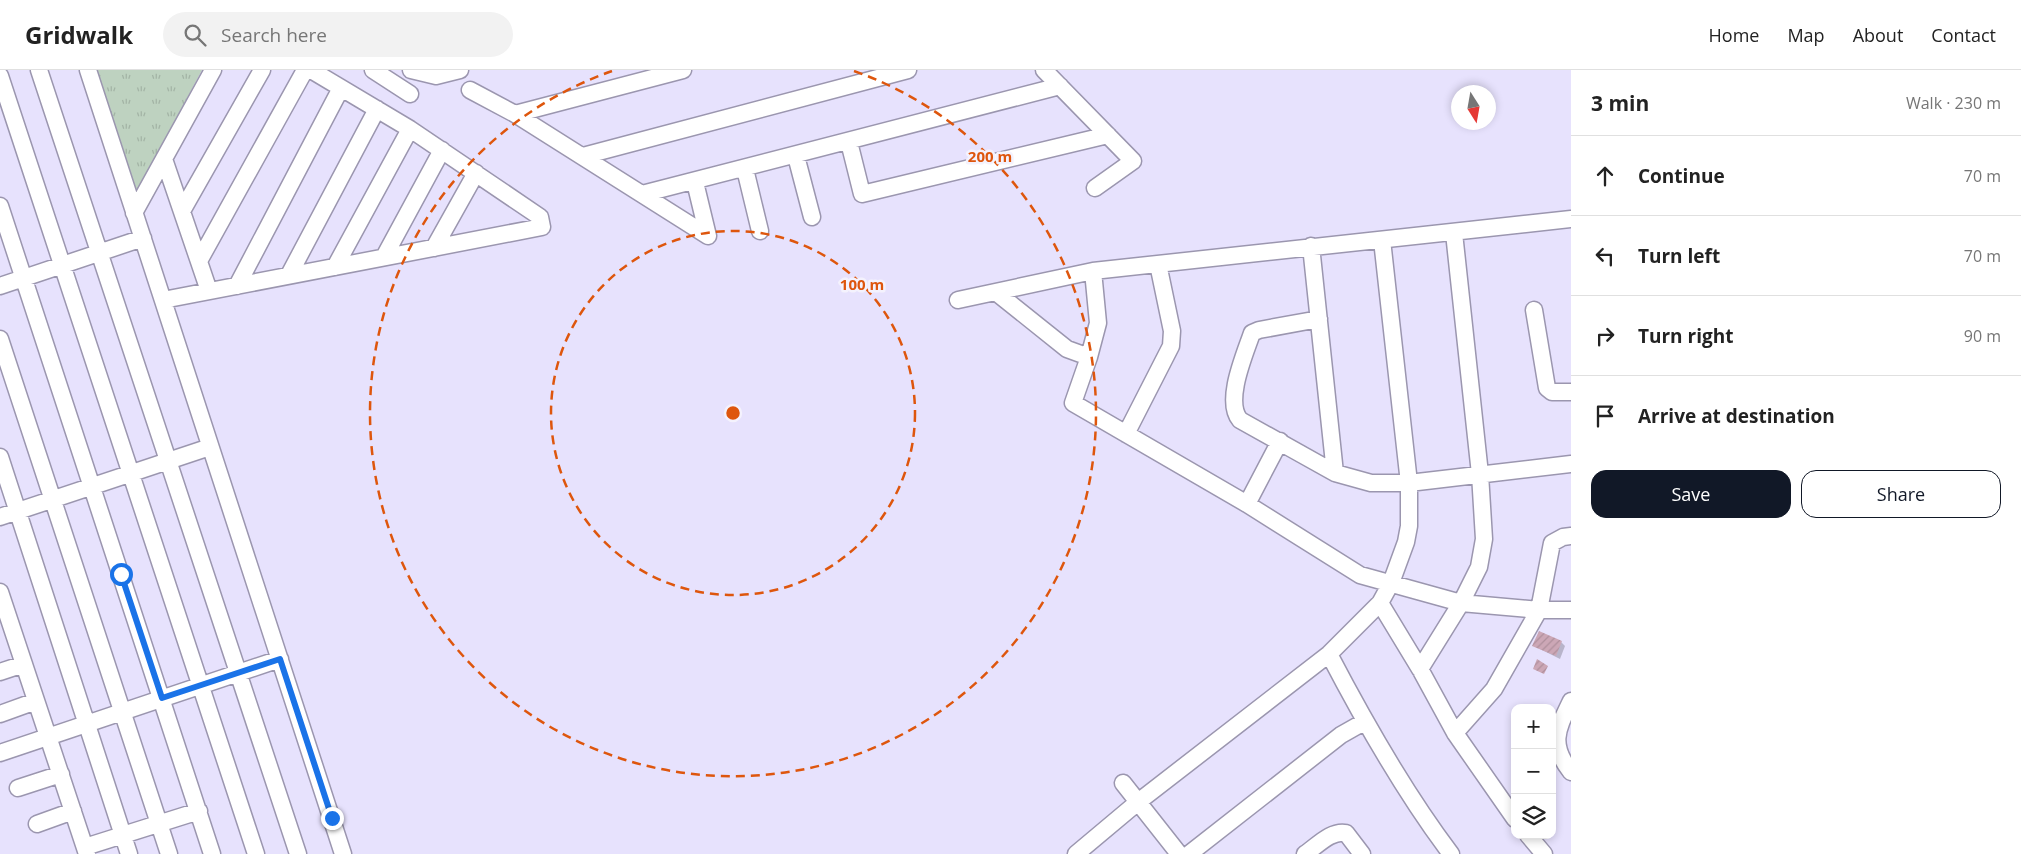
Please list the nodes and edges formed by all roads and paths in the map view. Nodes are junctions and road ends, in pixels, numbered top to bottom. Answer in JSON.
{"nodes":[{"id":1,"x":39,"y":70,"type":"edge"},
{"id":2,"x":88,"y":70,"type":"edge"},
{"id":3,"x":213,"y":70,"type":"edge"},
{"id":4,"x":262,"y":70,"type":"edge"},
{"id":5,"x":305,"y":70,"type":"edge"},
{"id":6,"x":311,"y":70,"type":"edge"},
{"id":7,"x":373,"y":70,"type":"edge"},
{"id":8,"x":683,"y":70,"type":"edge"},
{"id":9,"x":908,"y":70,"type":"edge"},
{"id":10,"x":1044,"y":70,"type":"edge"},
{"id":11,"x":414,"y":71,"type":"edge"},
{"id":12,"x":456,"y":71,"type":"edge"},
{"id":13,"x":0,"y":76,"type":"edge"},
{"id":14,"x":1060,"y":86,"type":"junction"},
{"id":15,"x":341,"y":88,"type":"junction"},
{"id":16,"x":470,"y":90,"type":"dead end"},
{"id":17,"x":410,"y":94,"type":"dead end"},
{"id":18,"x":377,"y":109,"type":"junction"},
{"id":19,"x":516,"y":114,"type":"junction"},
{"id":20,"x":410,"y":129,"type":"junction"},
{"id":21,"x":1108,"y":135,"type":"junction"},
{"id":22,"x":848,"y":142,"type":"junction"},
{"id":23,"x":442,"y":150,"type":"junction"},
{"id":24,"x":583,"y":156,"type":"junction"},
{"id":25,"x":796,"y":156,"type":"junction"},
{"id":26,"x":164,"y":159,"type":"junction"},
{"id":27,"x":745,"y":169,"type":"junction"},
{"id":28,"x":476,"y":173,"type":"junction"},
{"id":29,"x":694,"y":182,"type":"junction"},
{"id":30,"x":1095,"y":188,"type":"dead end"},
{"id":31,"x":642,"y":194,"type":"junction"},
{"id":32,"x":0,"y":206,"type":"edge"},
{"id":33,"x":182,"y":211,"type":"junction"},
{"id":34,"x":134,"y":213,"type":"junction"},
{"id":35,"x":812,"y":218,"type":"dead end"},
{"id":36,"x":1571,"y":219,"type":"edge"},
{"id":37,"x":760,"y":231,"type":"dead end"},
{"id":38,"x":1454,"y":233,"type":"junction"},
{"id":39,"x":143,"y":238,"type":"junction"},
{"id":40,"x":1382,"y":240,"type":"junction"},
{"id":41,"x":1311,"y":246,"type":"junction"},
{"id":42,"x":434,"y":248,"type":"junction"},
{"id":43,"x":100,"y":252,"type":"junction"},
{"id":44,"x":384,"y":257,"type":"junction"},
{"id":45,"x":199,"y":261,"type":"junction"},
{"id":46,"x":1158,"y":264,"type":"junction"},
{"id":47,"x":62,"y":265,"type":"junction"},
{"id":48,"x":335,"y":267,"type":"junction"},
{"id":49,"x":1093,"y":271,"type":"junction"},
{"id":50,"x":289,"y":276,"type":"junction"},
{"id":51,"x":24,"y":278,"type":"junction"},
{"id":52,"x":0,"y":286,"type":"edge"},
{"id":53,"x":237,"y":286,"type":"junction"},
{"id":54,"x":209,"y":291,"type":"junction"},
{"id":55,"x":997,"y":293,"type":"junction"},
{"id":56,"x":162,"y":300,"type":"junction"},
{"id":57,"x":958,"y":300,"type":"dead end"},
{"id":58,"x":1534,"y":310,"type":"dead end"},
{"id":59,"x":1319,"y":319,"type":"junction"},
{"id":60,"x":0,"y":339,"type":"edge"},
{"id":61,"x":1089,"y":357,"type":"junction"},
{"id":62,"x":1571,"y":392,"type":"edge"},
{"id":63,"x":1126,"y":434,"type":"junction"},
{"id":64,"x":1280,"y":441,"type":"junction"},
{"id":65,"x":210,"y":447,"type":"junction"},
{"id":66,"x":0,"y":458,"type":"edge"},
{"id":67,"x":168,"y":461,"type":"junction"},
{"id":68,"x":1571,"y":464,"type":"edge"},
{"id":69,"x":130,"y":473,"type":"junction"},
{"id":70,"x":1335,"y":473,"type":"junction"},
{"id":71,"x":1480,"y":474,"type":"junction"},
{"id":72,"x":1409,"y":483,"type":"junction"},
{"id":73,"x":92,"y":486,"type":"junction"},
{"id":74,"x":52,"y":499,"type":"junction"},
{"id":75,"x":1247,"y":504,"type":"junction"},
{"id":76,"x":18,"y":511,"type":"junction"},
{"id":77,"x":0,"y":517,"type":"edge"},
{"id":78,"x":1571,"y":536,"type":"edge"},
{"id":79,"x":1391,"y":583,"type":"junction"},
{"id":80,"x":0,"y":592,"type":"edge"},
{"id":81,"x":1380,"y":603,"type":"junction"},
{"id":82,"x":1461,"y":603,"type":"junction"},
{"id":83,"x":1539,"y":610,"type":"junction"},
{"id":84,"x":1571,"y":610,"type":"edge"},
{"id":85,"x":6,"y":632,"type":"edge"},
{"id":86,"x":1329,"y":654,"type":"junction"},
{"id":87,"x":280,"y":659,"type":"junction"},
{"id":88,"x":24,"y":664,"type":"junction"},
{"id":89,"x":1420,"y":669,"type":"junction"},
{"id":90,"x":0,"y":672,"type":"edge"},
{"id":91,"x":238,"y":673,"type":"junction"},
{"id":92,"x":200,"y":685,"type":"junction"},
{"id":93,"x":162,"y":698,"type":"junction"},
{"id":94,"x":36,"y":701,"type":"junction"},
{"id":95,"x":1571,"y":701,"type":"edge"},
{"id":96,"x":122,"y":711,"type":"junction"},
{"id":97,"x":0,"y":714,"type":"edge"},
{"id":98,"x":1364,"y":722,"type":"junction"},
{"id":99,"x":87,"y":723,"type":"junction"},
{"id":100,"x":1455,"y":733,"type":"junction"},
{"id":101,"x":48,"y":736,"type":"junction"},
{"id":102,"x":0,"y":753,"type":"edge"},
{"id":103,"x":1571,"y":772,"type":"edge"},
{"id":104,"x":61,"y":774,"type":"junction"},
{"id":105,"x":1124,"y":782,"type":"dead end"},
{"id":106,"x":18,"y":788,"type":"dead end"},
{"id":107,"x":1138,"y":802,"type":"junction"},
{"id":108,"x":198,"y":810,"type":"junction"},
{"id":109,"x":73,"y":811,"type":"junction"},
{"id":110,"x":1511,"y":813,"type":"edge"},
{"id":111,"x":158,"y":823,"type":"junction"},
{"id":112,"x":36,"y":824,"type":"dead end"},
{"id":113,"x":123,"y":834,"type":"junction"},
{"id":114,"x":1531,"y":839,"type":"edge"},
{"id":115,"x":86,"y":850,"type":"edge"},
{"id":116,"x":129,"y":854,"type":"edge"},
{"id":117,"x":169,"y":854,"type":"edge"},
{"id":118,"x":212,"y":854,"type":"edge"},
{"id":119,"x":256,"y":854,"type":"edge"},
{"id":120,"x":298,"y":854,"type":"edge"},
{"id":121,"x":343,"y":854,"type":"edge"},
{"id":122,"x":1076,"y":854,"type":"edge"},
{"id":123,"x":1179,"y":854,"type":"edge"},
{"id":124,"x":1189,"y":854,"type":"edge"},
{"id":125,"x":1305,"y":854,"type":"edge"},
{"id":126,"x":1362,"y":854,"type":"edge"},
{"id":127,"x":1451,"y":854,"type":"edge"},
{"id":128,"x":1544,"y":854,"type":"edge"}],
"edges":[{"from":1,"to":43,"type":"street"},
{"from":2,"to":34,"type":"street"},
{"from":3,"to":26,"type":"street"},
{"from":4,"to":33,"type":"street"},
{"from":5,"to":45,"type":"street"},
{"from":6,"to":15,"type":"street"},
{"from":7,"to":17,"type":"street"},
{"from":8,"to":19,"type":"street"},
{"from":9,"to":24,"type":"street"},
{"from":10,"to":14,"type":"street"},
{"from":11,"to":12,"type":"street"},
{"from":13,"to":47,"type":"street"},
{"from":14,"to":21,"type":"street"},
{"from":14,"to":22,"type":"street"},
{"from":15,"to":18,"type":"street"},
{"from":15,"to":53,"type":"street"},
{"from":16,"to":19,"type":"street"},
{"from":18,"to":20,"type":"street"},
{"from":18,"to":50,"type":"street"},
{"from":19,"to":24,"type":"street"},
{"from":20,"to":23,"type":"street"},
{"from":20,"to":48,"type":"street"},
{"from":21,"to":22,"type":"street"},
{"from":21,"to":30,"type":"street"},
{"from":22,"to":25,"type":"street"},
{"from":23,"to":28,"type":"street"},
{"from":23,"to":44,"type":"street"},
{"from":24,"to":31,"type":"street"},
{"from":25,"to":27,"type":"street"},
{"from":25,"to":35,"type":"street"},
{"from":26,"to":33,"type":"street"},
{"from":26,"to":34,"type":"street"},
{"from":27,"to":29,"type":"street"},
{"from":27,"to":37,"type":"street"},
{"from":28,"to":42,"type":"street"},
{"from":28,"to":42,"type":"street"},
{"from":29,"to":31,"type":"street"},
{"from":29,"to":31,"type":"street"},
{"from":32,"to":51,"type":"street"},
{"from":33,"to":45,"type":"street"},
{"from":34,"to":39,"type":"street"},
{"from":36,"to":38,"type":"street"},
{"from":38,"to":40,"type":"street"},
{"from":38,"to":71,"type":"street"},
{"from":39,"to":43,"type":"street"},
{"from":39,"to":56,"type":"street"},
{"from":40,"to":41,"type":"street"},
{"from":40,"to":72,"type":"street"},
{"from":41,"to":46,"type":"street"},
{"from":41,"to":59,"type":"street"},
{"from":42,"to":44,"type":"street"},
{"from":43,"to":47,"type":"street"},
{"from":43,"to":67,"type":"street"},
{"from":44,"to":48,"type":"street"},
{"from":45,"to":54,"type":"street"},
{"from":46,"to":49,"type":"street"},
{"from":46,"to":63,"type":"street"},
{"from":47,"to":51,"type":"street"},
{"from":47,"to":69,"type":"street"},
{"from":48,"to":50,"type":"street"},
{"from":49,"to":55,"type":"street"},
{"from":49,"to":61,"type":"street"},
{"from":50,"to":53,"type":"street"},
{"from":51,"to":52,"type":"street"},
{"from":51,"to":73,"type":"street"},
{"from":53,"to":54,"type":"street"},
{"from":54,"to":56,"type":"street"},
{"from":55,"to":57,"type":"street"},
{"from":55,"to":61,"type":"street"},
{"from":56,"to":65,"type":"street"},
{"from":58,"to":62,"type":"street"},
{"from":59,"to":64,"type":"street"},
{"from":59,"to":70,"type":"street"},
{"from":60,"to":74,"type":"street"},
{"from":61,"to":63,"type":"street"},
{"from":63,"to":75,"type":"street"},
{"from":64,"to":70,"type":"street"},
{"from":64,"to":75,"type":"street"},
{"from":65,"to":67,"type":"street"},
{"from":65,"to":87,"type":"street"},
{"from":66,"to":76,"type":"street"},
{"from":67,"to":69,"type":"street"},
{"from":67,"to":91,"type":"street"},
{"from":68,"to":71,"type":"street"},
{"from":69,"to":73,"type":"street"},
{"from":69,"to":92,"type":"street"},
{"from":70,"to":72,"type":"street"},
{"from":71,"to":72,"type":"street"},
{"from":71,"to":82,"type":"street"},
{"from":72,"to":79,"type":"street"},
{"from":73,"to":74,"type":"street"},
{"from":73,"to":93,"type":"street"},
{"from":74,"to":76,"type":"street"},
{"from":74,"to":96,"type":"street"},
{"from":75,"to":79,"type":"street"},
{"from":76,"to":77,"type":"street"},
{"from":76,"to":99,"type":"street"},
{"from":78,"to":83,"type":"street"},
{"from":79,"to":81,"type":"street"},
{"from":79,"to":82,"type":"street"},
{"from":80,"to":85,"type":"street"},
{"from":81,"to":86,"type":"street"},
{"from":81,"to":89,"type":"street"},
{"from":82,"to":83,"type":"street"},
{"from":82,"to":89,"type":"street"},
{"from":83,"to":84,"type":"street"},
{"from":83,"to":100,"type":"street"},
{"from":85,"to":88,"type":"street"},
{"from":86,"to":98,"type":"street"},
{"from":86,"to":107,"type":"street"},
{"from":87,"to":91,"type":"street"},
{"from":87,"to":121,"type":"street"},
{"from":88,"to":90,"type":"street"},
{"from":88,"to":94,"type":"street"},
{"from":89,"to":100,"type":"street"},
{"from":91,"to":92,"type":"street"},
{"from":91,"to":120,"type":"street"},
{"from":92,"to":93,"type":"street"},
{"from":92,"to":119,"type":"street"},
{"from":93,"to":96,"type":"street"},
{"from":93,"to":108,"type":"street"},
{"from":94,"to":97,"type":"street"},
{"from":94,"to":101,"type":"street"},
{"from":95,"to":103,"type":"street"},
{"from":96,"to":99,"type":"street"},
{"from":96,"to":111,"type":"street"},
{"from":98,"to":124,"type":"street"},
{"from":98,"to":127,"type":"street"},
{"from":99,"to":101,"type":"street"},
{"from":99,"to":113,"type":"street"},
{"from":100,"to":110,"type":"street"},
{"from":101,"to":102,"type":"street"},
{"from":101,"to":104,"type":"street"},
{"from":104,"to":106,"type":"street"},
{"from":104,"to":109,"type":"street"},
{"from":105,"to":107,"type":"street"},
{"from":107,"to":122,"type":"street"},
{"from":107,"to":123,"type":"street"},
{"from":108,"to":111,"type":"street"},
{"from":108,"to":118,"type":"street"},
{"from":109,"to":112,"type":"street"},
{"from":109,"to":115,"type":"street"},
{"from":111,"to":113,"type":"street"},
{"from":111,"to":117,"type":"street"},
{"from":113,"to":115,"type":"street"},
{"from":113,"to":116,"type":"street"},
{"from":114,"to":128,"type":"street"},
{"from":125,"to":126,"type":"street"}]}
